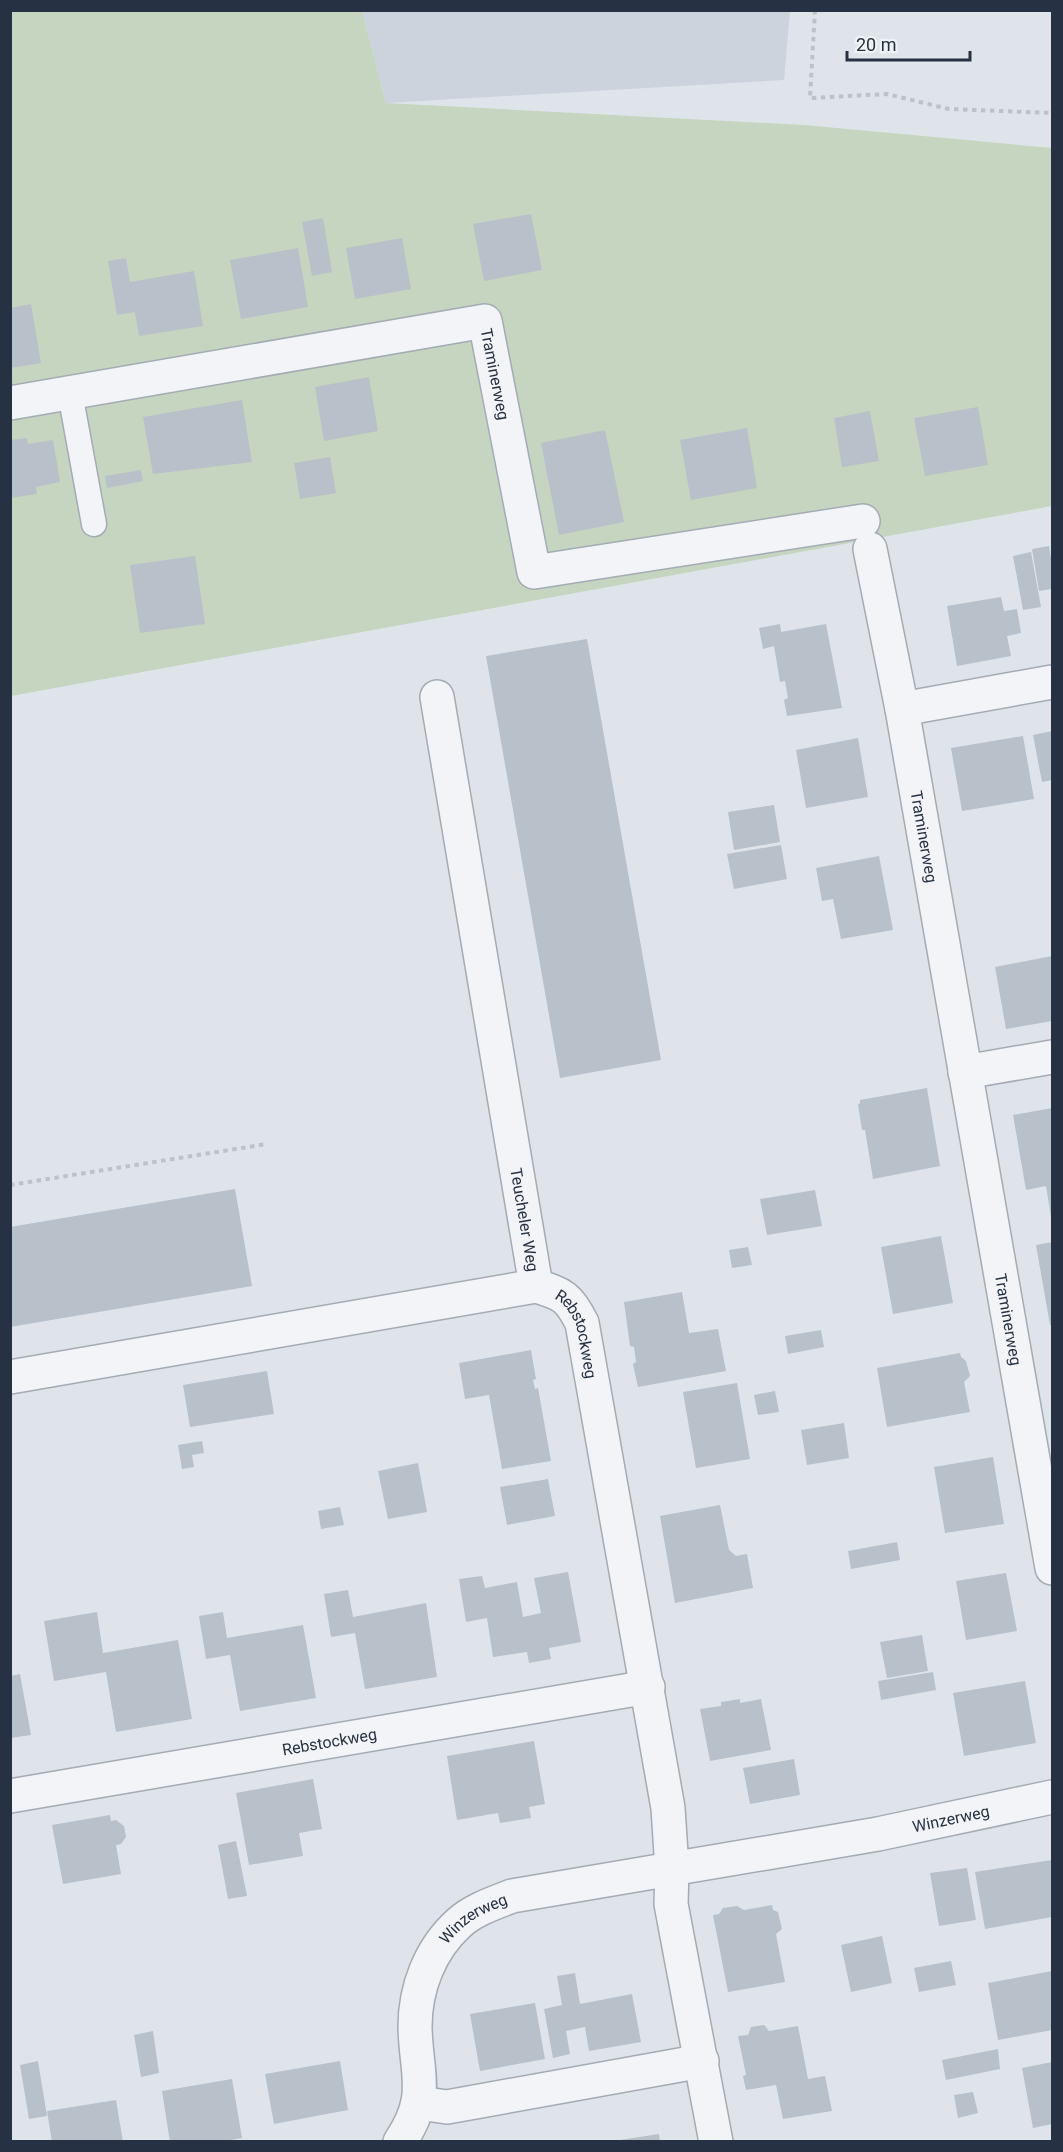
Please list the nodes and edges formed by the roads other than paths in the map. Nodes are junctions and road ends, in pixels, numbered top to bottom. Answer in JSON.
{"nodes":[{"id":1,"x":70,"y":393,"type":"junction"},
{"id":2,"x":10,"y":403,"type":"edge"},
{"id":3,"x":94,"y":524,"type":"dead end"},
{"id":4,"x":1053,"y":682,"type":"edge"},
{"id":5,"x":437,"y":697,"type":"dead end"},
{"id":6,"x":902,"y":709,"type":"junction"},
{"id":7,"x":1053,"y":1057,"type":"edge"},
{"id":8,"x":964,"y":1072,"type":"junction"},
{"id":9,"x":536,"y":1286,"type":"junction"},
{"id":10,"x":10,"y":1377,"type":"edge"},
{"id":11,"x":1053,"y":1568,"type":"edge"},
{"id":12,"x":648,"y":1687,"type":"junction"},
{"id":13,"x":10,"y":1796,"type":"edge"},
{"id":14,"x":1053,"y":1797,"type":"edge"},
{"id":15,"x":672,"y":1869,"type":"junction"},
{"id":16,"x":702,"y":2061,"type":"junction"},
{"id":17,"x":419,"y":2103,"type":"junction"},
{"id":18,"x":400,"y":2142,"type":"edge"},
{"id":19,"x":716,"y":2142,"type":"edge"}],
"edges":[{"from":1,"to":2,"type":"street","name":"Traminerweg"},
{"from":1,"to":3,"type":"lane"},
{"from":1,"to":6,"type":"street","name":"Traminerweg"},
{"from":4,"to":6,"type":"street"},
{"from":5,"to":9,"type":"street","name":"Teucheler Weg"},
{"from":6,"to":8,"type":"street","name":"Traminerweg"},
{"from":7,"to":8,"type":"street"},
{"from":8,"to":11,"type":"street","name":"Traminerweg"},
{"from":9,"to":10,"type":"street","name":"Teucheler Weg"},
{"from":9,"to":12,"type":"street","name":"Rebstockweg"},
{"from":12,"to":13,"type":"street","name":"Rebstockweg"},
{"from":12,"to":15,"type":"street","name":"Rebstockweg"},
{"from":14,"to":15,"type":"street","name":"Winzerweg"},
{"from":15,"to":16,"type":"street"},
{"from":15,"to":17,"type":"street","name":"Winzerweg"},
{"from":16,"to":17,"type":"street"},
{"from":16,"to":19,"type":"street"},
{"from":17,"to":18,"type":"street","name":"Winzerweg"}]}
